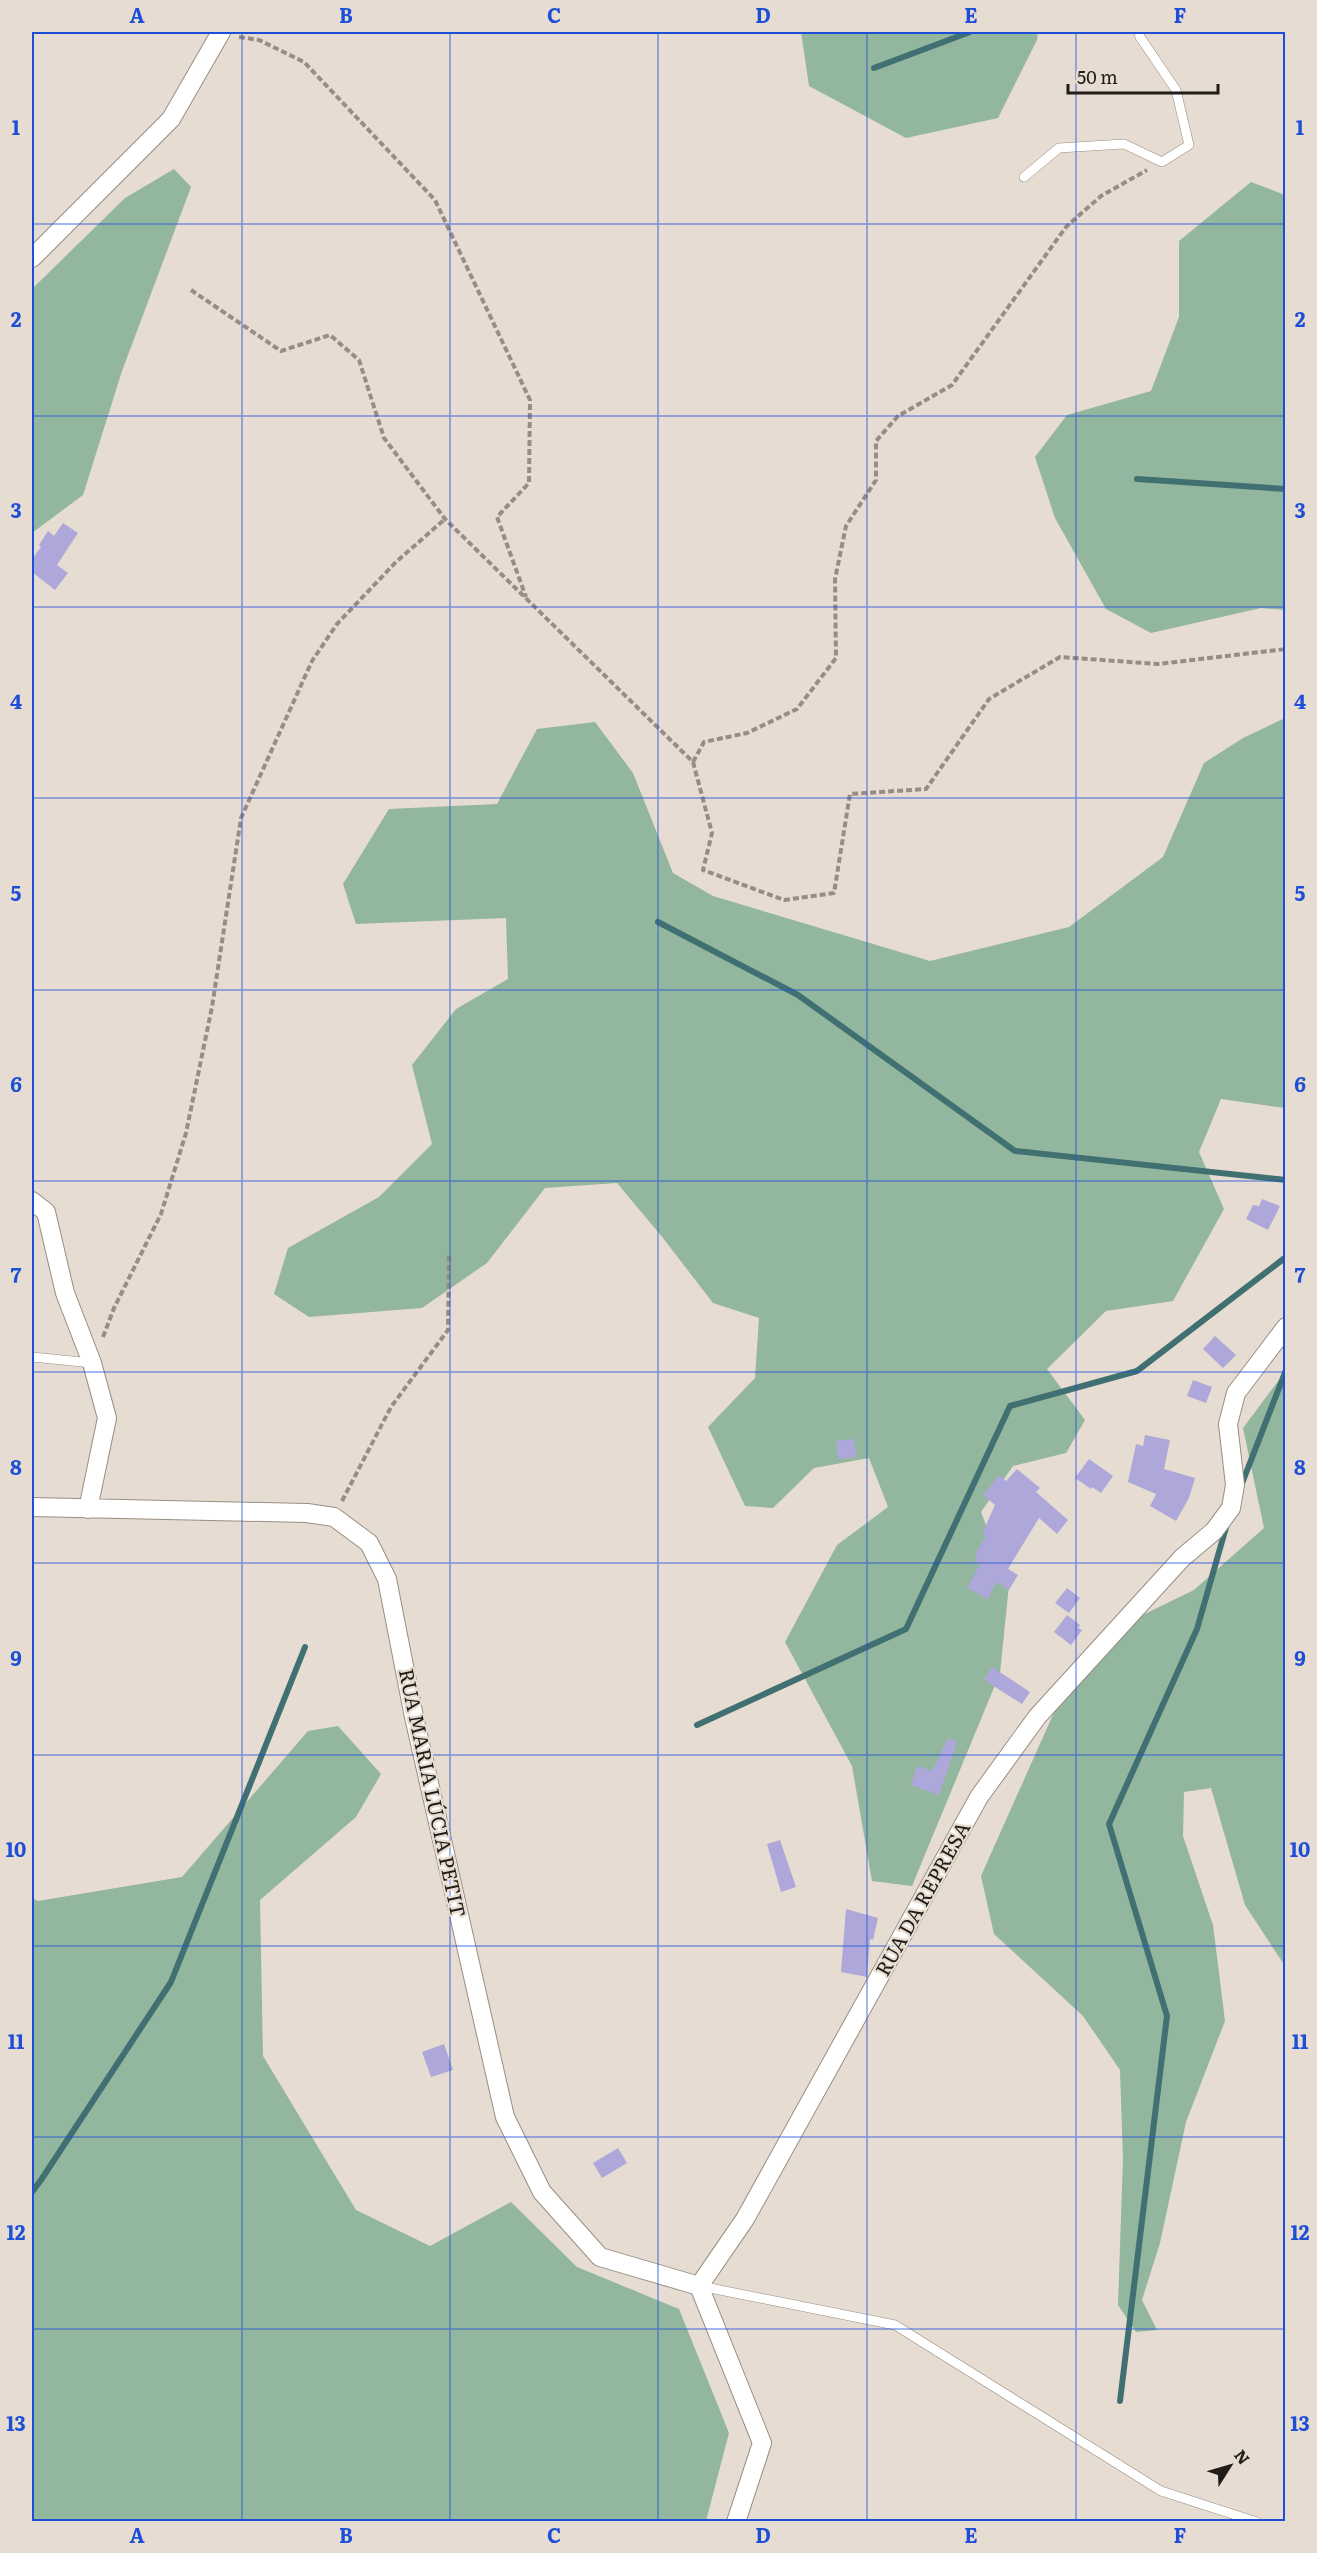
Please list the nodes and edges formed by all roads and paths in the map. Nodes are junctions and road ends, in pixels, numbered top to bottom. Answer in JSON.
{"nodes":[{"id":1,"x":1139,"y":32,"type":"edge"},
{"id":2,"x":220,"y":33,"type":"edge"},
{"id":3,"x":1162,"y":162,"type":"junction"},
{"id":4,"x":1024,"y":177,"type":"dead end"},
{"id":5,"x":32,"y":258,"type":"edge"},
{"id":6,"x":191,"y":290,"type":"dead end"},
{"id":7,"x":445,"y":519,"type":"junction"},
{"id":8,"x":527,"y":600,"type":"junction"},
{"id":9,"x":1286,"y":649,"type":"edge"},
{"id":10,"x":693,"y":762,"type":"junction"},
{"id":11,"x":32,"y":1201,"type":"edge"},
{"id":12,"x":449,"y":1254,"type":"dead end"},
{"id":13,"x":1286,"y":1327,"type":"edge"},
{"id":14,"x":32,"y":1357,"type":"edge"},
{"id":15,"x":92,"y":1363,"type":"junction"},
{"id":16,"x":32,"y":1507,"type":"edge"},
{"id":17,"x":88,"y":1509,"type":"junction"},
{"id":18,"x":334,"y":1518,"type":"junction"},
{"id":19,"x":699,"y":2286,"type":"junction"},
{"id":20,"x":736,"y":2522,"type":"edge"},
{"id":21,"x":1257,"y":2522,"type":"edge"}],
"edges":[{"from":1,"to":3,"type":"lane"},
{"from":2,"to":5,"type":"street"},
{"from":2,"to":8,"type":"path"},
{"from":3,"to":4,"type":"lane"},
{"from":3,"to":10,"type":"path"},
{"from":6,"to":7,"type":"path"},
{"from":7,"to":8,"type":"path"},
{"from":7,"to":15,"type":"path"},
{"from":8,"to":10,"type":"path"},
{"from":9,"to":10,"type":"path"},
{"from":11,"to":15,"type":"street"},
{"from":12,"to":18,"type":"path"},
{"from":13,"to":19,"type":"street","name":"RUA DA REPRESA"},
{"from":14,"to":15,"type":"lane"},
{"from":15,"to":17,"type":"street"},
{"from":16,"to":17,"type":"street","name":"RUA MARIA LÚCIA PETIT"},
{"from":17,"to":18,"type":"street","name":"RUA MARIA LÚCIA PETIT"},
{"from":18,"to":19,"type":"street","name":"RUA MARIA LÚCIA PETIT"},
{"from":19,"to":20,"type":"street"},
{"from":19,"to":21,"type":"lane"}]}
